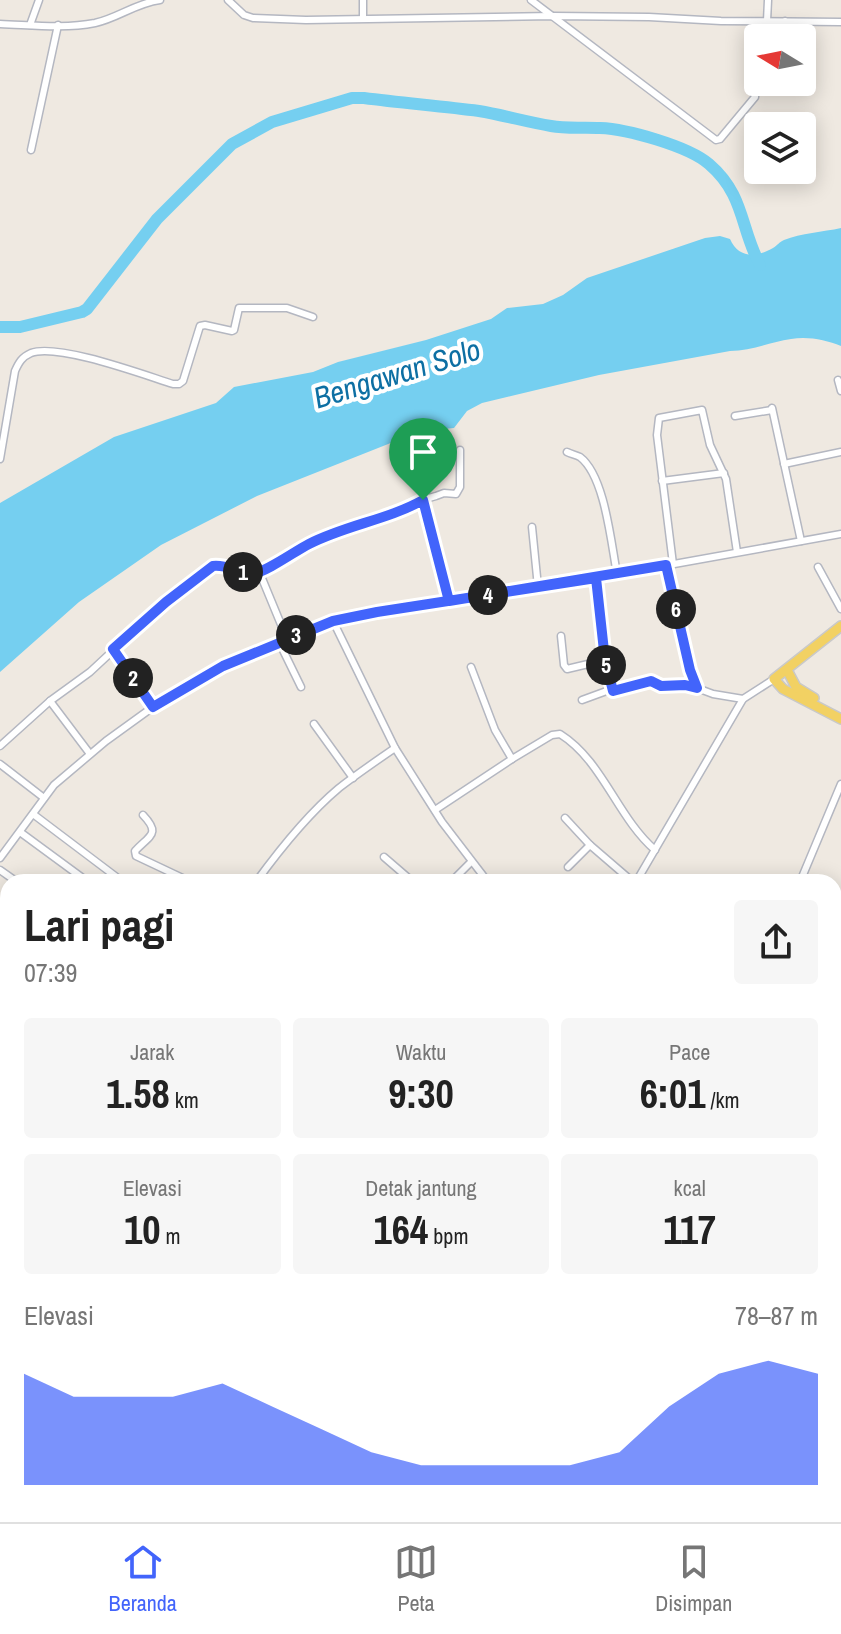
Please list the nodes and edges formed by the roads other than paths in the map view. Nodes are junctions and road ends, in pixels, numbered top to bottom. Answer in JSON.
{"nodes":[{"id":1,"x":39,"y":0,"type":"edge"},
{"id":2,"x":160,"y":0,"type":"edge"},
{"id":3,"x":228,"y":0,"type":"edge"},
{"id":4,"x":363,"y":0,"type":"edge"},
{"id":5,"x":531,"y":0,"type":"edge"},
{"id":6,"x":768,"y":0,"type":"edge"},
{"id":7,"x":553,"y":16,"type":"junction"},
{"id":8,"x":363,"y":18,"type":"junction"},
{"id":9,"x":767,"y":21,"type":"junction"},
{"id":10,"x":785,"y":21,"type":"junction"},
{"id":11,"x":841,"y":22,"type":"edge"},
{"id":12,"x":0,"y":24,"type":"edge"},
{"id":13,"x":784,"y":24,"type":"edge"},
{"id":14,"x":30,"y":25,"type":"junction"},
{"id":15,"x":58,"y":25,"type":"junction"},
{"id":16,"x":755,"y":96,"type":"edge"},
{"id":17,"x":31,"y":150,"type":"dead end"},
{"id":18,"x":313,"y":317,"type":"dead end"},
{"id":19,"x":838,"y":380,"type":"dead end"},
{"id":20,"x":841,"y":391,"type":"edge"},
{"id":21,"x":735,"y":416,"type":"dead end"},
{"id":22,"x":460,"y":450,"type":"dead end"},
{"id":23,"x":567,"y":452,"type":"dead end"},
{"id":24,"x":841,"y":452,"type":"edge"},
{"id":25,"x":0,"y":459,"type":"edge"},
{"id":26,"x":784,"y":464,"type":"junction"},
{"id":27,"x":724,"y":473,"type":"junction"},
{"id":28,"x":662,"y":481,"type":"junction"},
{"id":29,"x":423,"y":500,"type":"junction"},
{"id":30,"x":532,"y":527,"type":"dead end"},
{"id":31,"x":841,"y":534,"type":"edge"},
{"id":32,"x":801,"y":541,"type":"junction"},
{"id":33,"x":737,"y":552,"type":"junction"},
{"id":34,"x":670,"y":564,"type":"junction"},
{"id":35,"x":818,"y":567,"type":"dead end"},
{"id":36,"x":258,"y":574,"type":"junction"},
{"id":37,"x":617,"y":574,"type":"junction"},
{"id":38,"x":596,"y":578,"type":"junction"},
{"id":39,"x":538,"y":587,"type":"junction"},
{"id":40,"x":449,"y":601,"type":"junction"},
{"id":41,"x":841,"y":609,"type":"edge"},
{"id":42,"x":333,"y":621,"type":"junction"},
{"id":43,"x":841,"y":626,"type":"edge"},
{"id":44,"x":561,"y":636,"type":"dead end"},
{"id":45,"x":287,"y":639,"type":"junction"},
{"id":46,"x":279,"y":642,"type":"junction"},
{"id":47,"x":113,"y":649,"type":"junction"},
{"id":48,"x":605,"y":660,"type":"junction"},
{"id":49,"x":471,"y":667,"type":"dead end"},
{"id":50,"x":787,"y":670,"type":"junction"},
{"id":51,"x":772,"y":680,"type":"junction"},
{"id":52,"x":301,"y":687,"type":"dead end"},
{"id":53,"x":790,"y":687,"type":"junction"},
{"id":54,"x":697,"y":688,"type":"junction"},
{"id":55,"x":612,"y":689,"type":"junction"},
{"id":56,"x":582,"y":700,"type":"dead end"},
{"id":57,"x":50,"y":701,"type":"junction"},
{"id":58,"x":742,"y":701,"type":"junction"},
{"id":59,"x":153,"y":707,"type":"junction"},
{"id":60,"x":841,"y":713,"type":"edge"},
{"id":61,"x":841,"y":719,"type":"edge"},
{"id":62,"x":314,"y":724,"type":"dead end"},
{"id":63,"x":0,"y":746,"type":"edge"},
{"id":64,"x":395,"y":748,"type":"junction"},
{"id":65,"x":90,"y":754,"type":"junction"},
{"id":66,"x":512,"y":759,"type":"junction"},
{"id":67,"x":0,"y":764,"type":"edge"},
{"id":68,"x":353,"y":778,"type":"junction"},
{"id":69,"x":841,"y":784,"type":"edge"},
{"id":70,"x":44,"y":798,"type":"junction"},
{"id":71,"x":838,"y":800,"type":"edge"},
{"id":72,"x":435,"y":810,"type":"junction"},
{"id":73,"x":33,"y":814,"type":"junction"},
{"id":74,"x":143,"y":815,"type":"dead end"},
{"id":75,"x":565,"y":818,"type":"dead end"},
{"id":76,"x":20,"y":832,"type":"junction"},
{"id":77,"x":590,"y":845,"type":"junction"},
{"id":78,"x":655,"y":850,"type":"junction"},
{"id":79,"x":384,"y":857,"type":"dead end"},
{"id":80,"x":0,"y":858,"type":"edge"},
{"id":81,"x":471,"y":862,"type":"junction"},
{"id":82,"x":568,"y":867,"type":"dead end"},
{"id":83,"x":77,"y":874,"type":"edge"},
{"id":84,"x":112,"y":874,"type":"edge"},
{"id":85,"x":174,"y":874,"type":"edge"},
{"id":86,"x":263,"y":874,"type":"edge"},
{"id":87,"x":404,"y":874,"type":"edge"},
{"id":88,"x":459,"y":874,"type":"edge"},
{"id":89,"x":481,"y":874,"type":"edge"},
{"id":90,"x":624,"y":874,"type":"edge"},
{"id":91,"x":639,"y":874,"type":"edge"},
{"id":92,"x":804,"y":874,"type":"edge"}],
"edges":[{"from":1,"to":14,"type":"street"},
{"from":2,"to":15,"type":"street"},
{"from":3,"to":8,"type":"street"},
{"from":4,"to":8,"type":"street"},
{"from":5,"to":7,"type":"street"},
{"from":6,"to":9,"type":"street"},
{"from":7,"to":8,"type":"street"},
{"from":7,"to":9,"type":"street"},
{"from":7,"to":16,"type":"street"},
{"from":9,"to":10,"type":"street"},
{"from":10,"to":11,"type":"street"},
{"from":10,"to":13,"type":"street"},
{"from":12,"to":14,"type":"street"},
{"from":14,"to":15,"type":"street"},
{"from":15,"to":17,"type":"street"},
{"from":18,"to":25,"type":"street"},
{"from":19,"to":20,"type":"street"},
{"from":21,"to":26,"type":"street"},
{"from":22,"to":29,"type":"street"},
{"from":23,"to":37,"type":"street"},
{"from":24,"to":26,"type":"street"},
{"from":26,"to":32,"type":"street"},
{"from":27,"to":28,"type":"street"},
{"from":27,"to":28,"type":"street"},
{"from":27,"to":33,"type":"street"},
{"from":28,"to":34,"type":"street"},
{"from":29,"to":36,"type":"street"},
{"from":29,"to":40,"type":"street"},
{"from":30,"to":39,"type":"street"},
{"from":31,"to":32,"type":"street"},
{"from":32,"to":33,"type":"street"},
{"from":33,"to":34,"type":"street"},
{"from":34,"to":37,"type":"street"},
{"from":34,"to":54,"type":"street"},
{"from":35,"to":41,"type":"street"},
{"from":36,"to":45,"type":"street"},
{"from":36,"to":47,"type":"street"},
{"from":37,"to":38,"type":"street"},
{"from":38,"to":39,"type":"street"},
{"from":38,"to":48,"type":"street"},
{"from":39,"to":40,"type":"street"},
{"from":40,"to":42,"type":"street"},
{"from":42,"to":45,"type":"street"},
{"from":42,"to":64,"type":"street"},
{"from":43,"to":50,"type":"main road"},
{"from":44,"to":48,"type":"street"},
{"from":45,"to":46,"type":"street"},
{"from":46,"to":52,"type":"street"},
{"from":46,"to":59,"type":"street"},
{"from":47,"to":57,"type":"street"},
{"from":47,"to":59,"type":"street"},
{"from":48,"to":55,"type":"street"},
{"from":49,"to":66,"type":"street"},
{"from":50,"to":51,"type":"main road"},
{"from":50,"to":53,"type":"main road"},
{"from":51,"to":53,"type":"main road"},
{"from":51,"to":58,"type":"street"},
{"from":53,"to":60,"type":"main road"},
{"from":53,"to":61,"type":"main road"},
{"from":54,"to":55,"type":"street"},
{"from":54,"to":58,"type":"street"},
{"from":55,"to":56,"type":"street"},
{"from":57,"to":63,"type":"street"},
{"from":57,"to":65,"type":"street"},
{"from":58,"to":78,"type":"street"},
{"from":59,"to":65,"type":"street"},
{"from":62,"to":68,"type":"street"},
{"from":64,"to":68,"type":"street"},
{"from":64,"to":72,"type":"street"},
{"from":65,"to":70,"type":"street"},
{"from":66,"to":72,"type":"street"},
{"from":66,"to":78,"type":"street"},
{"from":67,"to":70,"type":"street"},
{"from":68,"to":86,"type":"street"},
{"from":69,"to":71,"type":"street"},
{"from":70,"to":73,"type":"street"},
{"from":71,"to":92,"type":"street"},
{"from":72,"to":81,"type":"street"},
{"from":73,"to":76,"type":"street"},
{"from":73,"to":84,"type":"street"},
{"from":74,"to":85,"type":"street"},
{"from":75,"to":77,"type":"street"},
{"from":76,"to":80,"type":"street"},
{"from":76,"to":83,"type":"street"},
{"from":77,"to":82,"type":"street"},
{"from":77,"to":90,"type":"street"},
{"from":78,"to":91,"type":"street"},
{"from":79,"to":87,"type":"street"},
{"from":81,"to":88,"type":"street"},
{"from":81,"to":89,"type":"street"}]}
